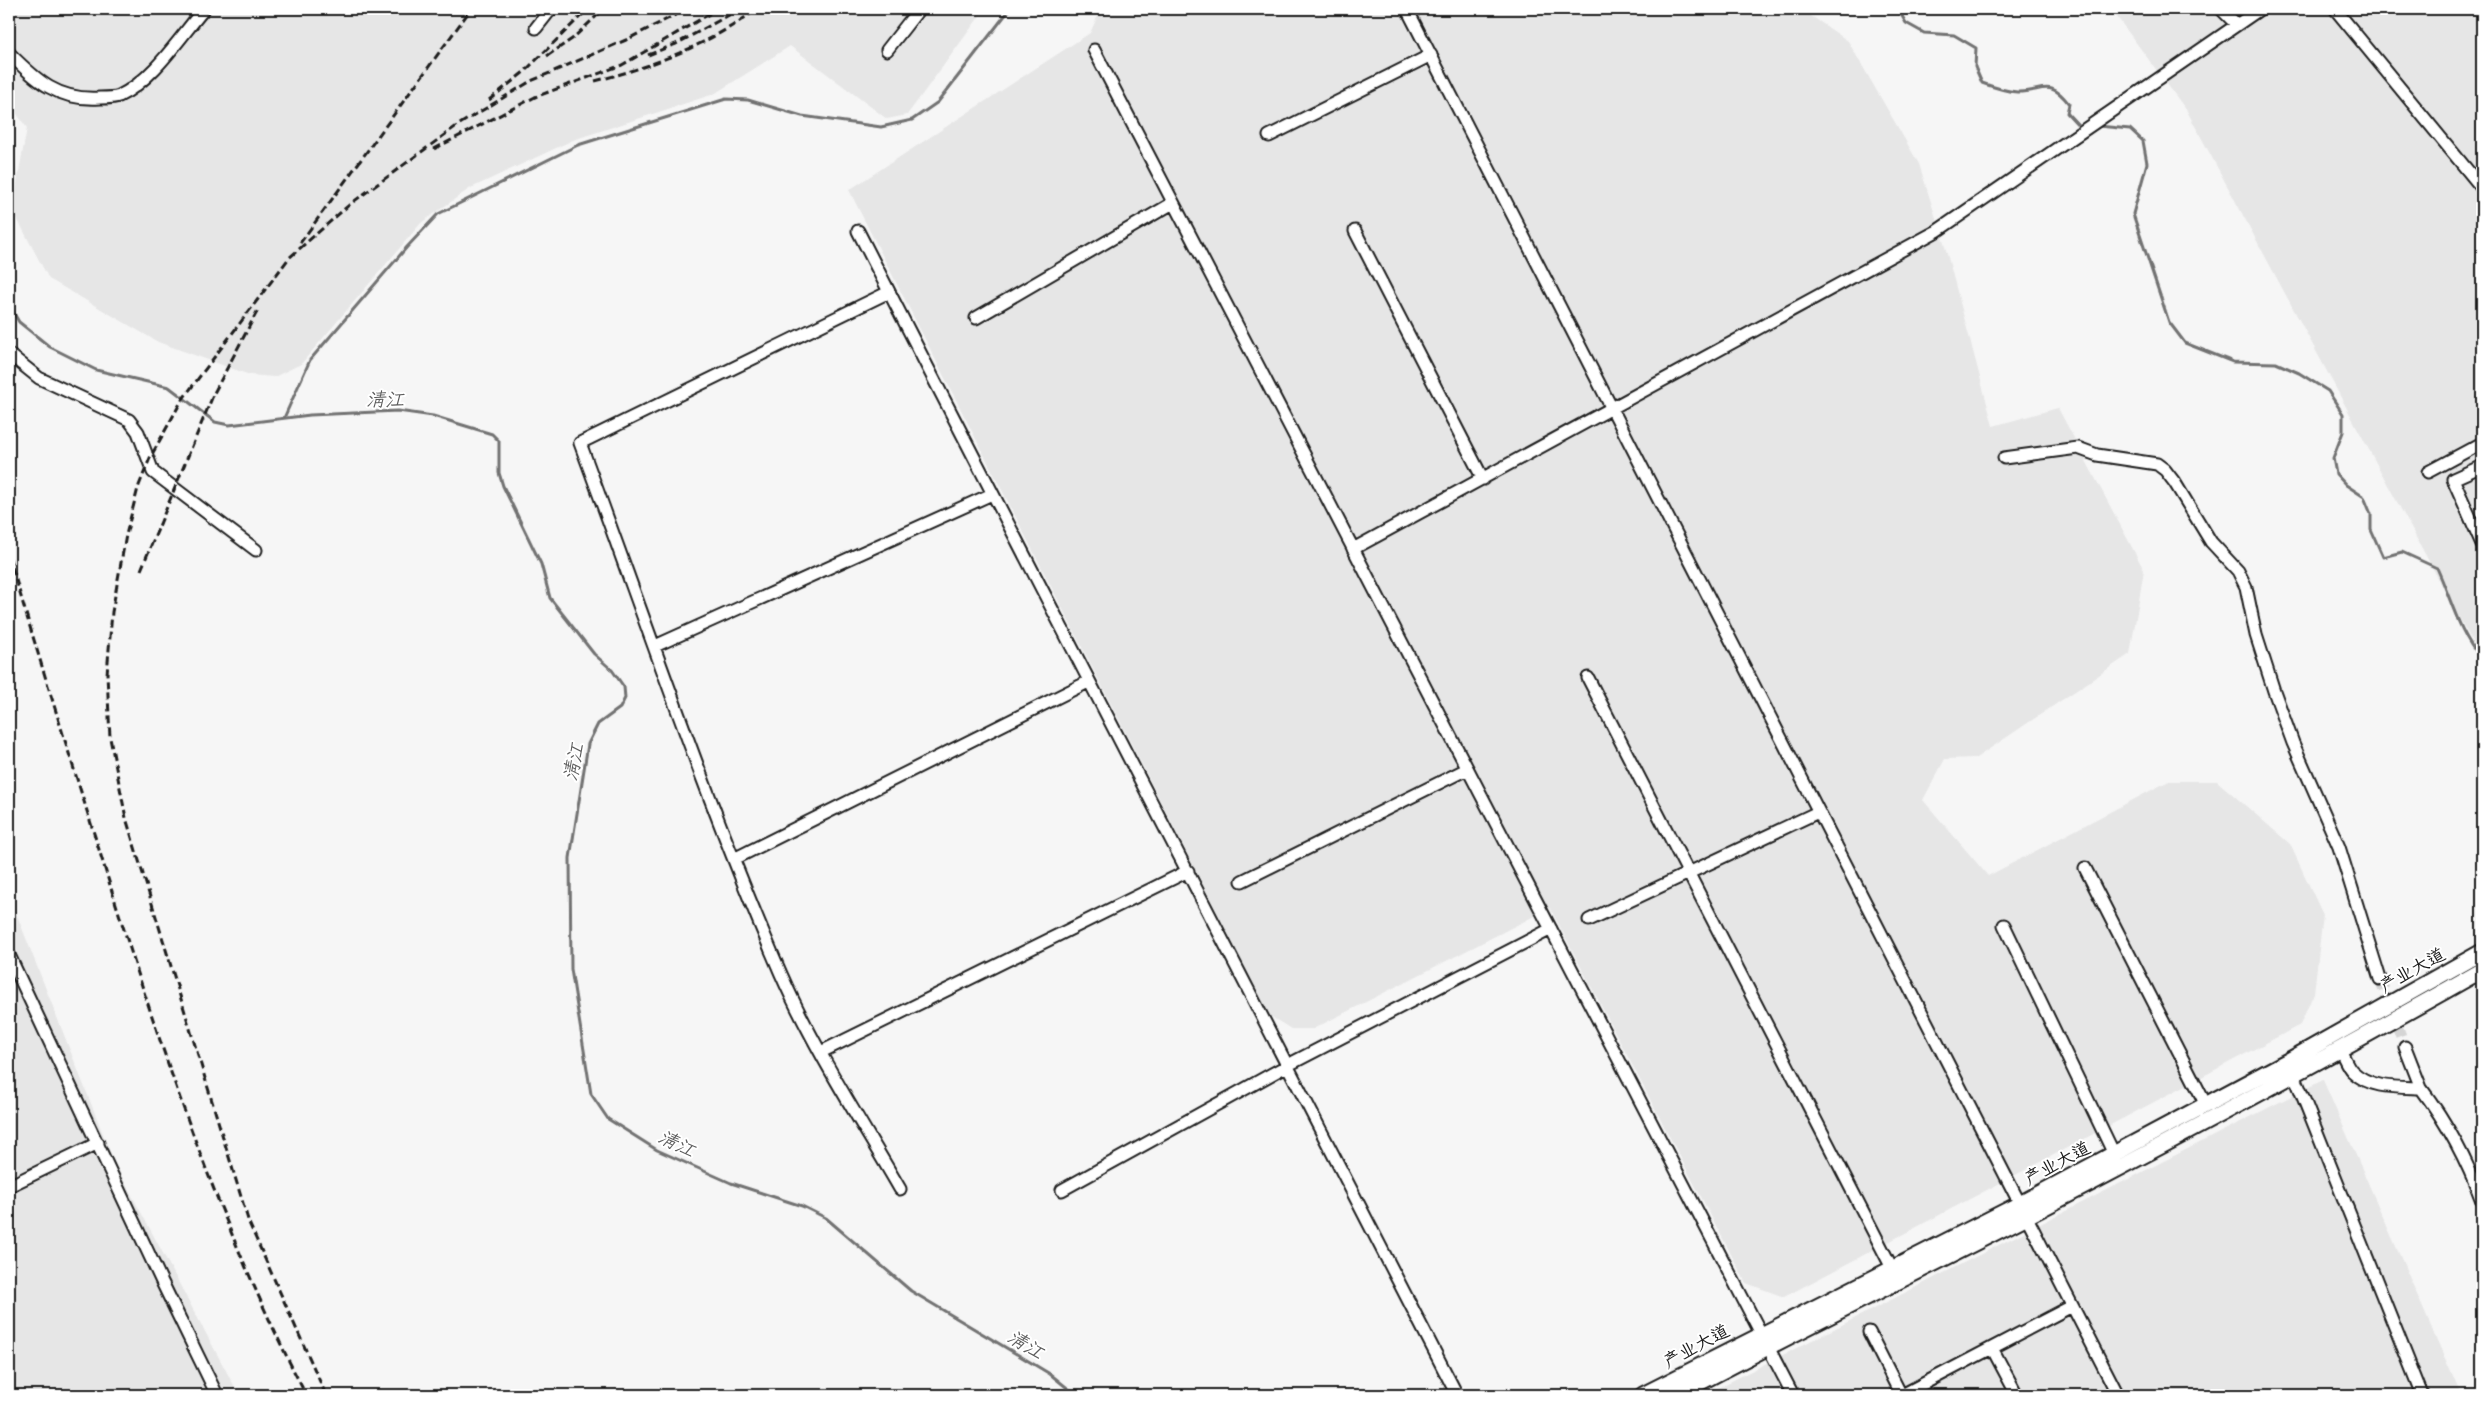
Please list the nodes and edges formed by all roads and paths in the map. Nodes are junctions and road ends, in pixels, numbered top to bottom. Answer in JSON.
{"nodes":[{"id":1,"x":204,"y":9,"type":"edge"},
{"id":2,"x":551,"y":9,"type":"edge"},
{"id":3,"x":919,"y":9,"type":"edge"},
{"id":4,"x":1407,"y":9,"type":"edge"},
{"id":5,"x":2221,"y":9,"type":"edge"},
{"id":6,"x":2260,"y":9,"type":"edge"},
{"id":7,"x":2335,"y":9,"type":"edge"},
{"id":8,"x":2236,"y":24,"type":"junction"},
{"id":9,"x":536,"y":28,"type":"dead end"},
{"id":10,"x":888,"y":50,"type":"dead end"},
{"id":11,"x":1094,"y":50,"type":"dead end"},
{"id":12,"x":9,"y":53,"type":"edge"},
{"id":13,"x":1431,"y":55,"type":"junction"},
{"id":14,"x":1269,"y":136,"type":"dead end"},
{"id":15,"x":2482,"y":188,"type":"edge"},
{"id":16,"x":1173,"y":203,"type":"junction"},
{"id":17,"x":858,"y":231,"type":"dead end"},
{"id":18,"x":1355,"y":231,"type":"dead end"},
{"id":19,"x":889,"y":292,"type":"junction"},
{"id":20,"x":976,"y":318,"type":"dead end"},
{"id":21,"x":9,"y":354,"type":"edge"},
{"id":22,"x":1612,"y":408,"type":"junction"},
{"id":23,"x":2482,"y":443,"type":"edge"},
{"id":24,"x":2004,"y":458,"type":"dead end"},
{"id":25,"x":2482,"y":466,"type":"edge"},
{"id":26,"x":2428,"y":472,"type":"dead end"},
{"id":27,"x":1483,"y":479,"type":"junction"},
{"id":28,"x":992,"y":494,"type":"junction"},
{"id":29,"x":2482,"y":544,"type":"edge"},
{"id":30,"x":256,"y":550,"type":"dead end"},
{"id":31,"x":1353,"y":550,"type":"junction"},
{"id":32,"x":655,"y":646,"type":"junction"},
{"id":33,"x":1588,"y":678,"type":"dead end"},
{"id":34,"x":1088,"y":682,"type":"junction"},
{"id":35,"x":1468,"y":769,"type":"junction"},
{"id":36,"x":1818,"y":812,"type":"junction"},
{"id":37,"x":734,"y":859,"type":"junction"},
{"id":38,"x":2085,"y":868,"type":"dead end"},
{"id":39,"x":1188,"y":871,"type":"junction"},
{"id":40,"x":1689,"y":873,"type":"junction"},
{"id":41,"x":1242,"y":881,"type":"dead end"},
{"id":42,"x":1589,"y":920,"type":"dead end"},
{"id":43,"x":2004,"y":925,"type":"dead end"},
{"id":44,"x":1551,"y":929,"type":"junction"},
{"id":45,"x":2482,"y":952,"type":"edge"},
{"id":46,"x":9,"y":955,"type":"edge"},
{"id":47,"x":2482,"y":970,"type":"edge"},
{"id":48,"x":2380,"y":979,"type":"tunnel mouth"},
{"id":49,"x":2405,"y":1047,"type":"tunnel mouth"},
{"id":50,"x":2340,"y":1050,"type":"junction"},
{"id":51,"x":820,"y":1052,"type":"junction"},
{"id":52,"x":2288,"y":1061,"type":"junction"},
{"id":53,"x":1290,"y":1064,"type":"junction"},
{"id":54,"x":2294,"y":1076,"type":"junction"},
{"id":55,"x":2421,"y":1088,"type":"junction"},
{"id":56,"x":2206,"y":1104,"type":"junction"},
{"id":57,"x":98,"y":1142,"type":"junction"},
{"id":58,"x":2114,"y":1154,"type":"junction"},
{"id":59,"x":9,"y":1186,"type":"edge"},
{"id":60,"x":900,"y":1189,"type":"dead end"},
{"id":61,"x":1062,"y":1190,"type":"dead end"},
{"id":62,"x":2482,"y":1201,"type":"edge"},
{"id":63,"x":2023,"y":1210,"type":"junction"},
{"id":64,"x":1892,"y":1268,"type":"junction"},
{"id":65,"x":2072,"y":1306,"type":"junction"},
{"id":66,"x":1869,"y":1332,"type":"dead end"},
{"id":67,"x":1765,"y":1340,"type":"junction"},
{"id":68,"x":1992,"y":1348,"type":"junction"},
{"id":69,"x":217,"y":1395,"type":"edge"},
{"id":70,"x":1457,"y":1395,"type":"edge"},
{"id":71,"x":1643,"y":1395,"type":"edge"},
{"id":72,"x":1676,"y":1395,"type":"edge"},
{"id":73,"x":1793,"y":1395,"type":"edge"},
{"id":74,"x":1902,"y":1395,"type":"edge"},
{"id":75,"x":2017,"y":1395,"type":"edge"},
{"id":76,"x":2118,"y":1395,"type":"edge"},
{"id":77,"x":2422,"y":1395,"type":"edge"}],
"edges":[{"from":1,"to":12,"type":"street"},
{"from":2,"to":9,"type":"street"},
{"from":3,"to":10,"type":"street"},
{"from":4,"to":13,"type":"street"},
{"from":5,"to":8,"type":"street"},
{"from":6,"to":8,"type":"street"},
{"from":7,"to":15,"type":"street"},
{"from":8,"to":22,"type":"street"},
{"from":11,"to":16,"type":"street"},
{"from":13,"to":14,"type":"street"},
{"from":13,"to":22,"type":"street"},
{"from":16,"to":20,"type":"street"},
{"from":16,"to":31,"type":"street"},
{"from":17,"to":19,"type":"street"},
{"from":18,"to":27,"type":"street"},
{"from":19,"to":28,"type":"street"},
{"from":19,"to":32,"type":"street"},
{"from":21,"to":30,"type":"street"},
{"from":22,"to":27,"type":"street"},
{"from":22,"to":36,"type":"street"},
{"from":23,"to":26,"type":"street"},
{"from":24,"to":48,"type":"street"},
{"from":25,"to":29,"type":"street"},
{"from":27,"to":31,"type":"street"},
{"from":28,"to":32,"type":"street"},
{"from":28,"to":34,"type":"street"},
{"from":31,"to":35,"type":"street"},
{"from":32,"to":37,"type":"street"},
{"from":33,"to":40,"type":"street"},
{"from":34,"to":37,"type":"street"},
{"from":34,"to":39,"type":"street"},
{"from":35,"to":41,"type":"street"},
{"from":35,"to":44,"type":"street"},
{"from":36,"to":40,"type":"street"},
{"from":36,"to":63,"type":"street"},
{"from":37,"to":51,"type":"street"},
{"from":38,"to":56,"type":"street"},
{"from":39,"to":51,"type":"street"},
{"from":39,"to":53,"type":"street"},
{"from":40,"to":42,"type":"street"},
{"from":40,"to":64,"type":"street"},
{"from":43,"to":58,"type":"street"},
{"from":44,"to":53,"type":"street"},
{"from":44,"to":67,"type":"street"},
{"from":45,"to":52,"type":"main road","name":"产业大道"},
{"from":46,"to":57,"type":"street"},
{"from":47,"to":50,"type":"main road","name":"产业大道"},
{"from":49,"to":55,"type":"street"},
{"from":50,"to":54,"type":"main road","name":"产业大道"},
{"from":50,"to":55,"type":"street"},
{"from":51,"to":60,"type":"street"},
{"from":52,"to":54,"type":"street"},
{"from":52,"to":56,"type":"main road","name":"产业大道"},
{"from":53,"to":61,"type":"street"},
{"from":53,"to":70,"type":"street"},
{"from":54,"to":63,"type":"main road","name":"产业大道"},
{"from":54,"to":77,"type":"street"},
{"from":55,"to":62,"type":"street"},
{"from":56,"to":58,"type":"main road","name":"产业大道"},
{"from":57,"to":59,"type":"street"},
{"from":57,"to":69,"type":"street"},
{"from":58,"to":63,"type":"main road","name":"产业大道"},
{"from":63,"to":64,"type":"main road","name":"产业大道"},
{"from":63,"to":65,"type":"street"},
{"from":63,"to":67,"type":"main road","name":"产业大道"},
{"from":64,"to":67,"type":"main road","name":"产业大道"},
{"from":65,"to":68,"type":"street"},
{"from":65,"to":76,"type":"street"},
{"from":66,"to":74,"type":"street"},
{"from":67,"to":71,"type":"main road","name":"产业大道"},
{"from":67,"to":72,"type":"main road","name":"产业大道"},
{"from":67,"to":73,"type":"street"},
{"from":68,"to":74,"type":"street"},
{"from":68,"to":75,"type":"street"}]}
